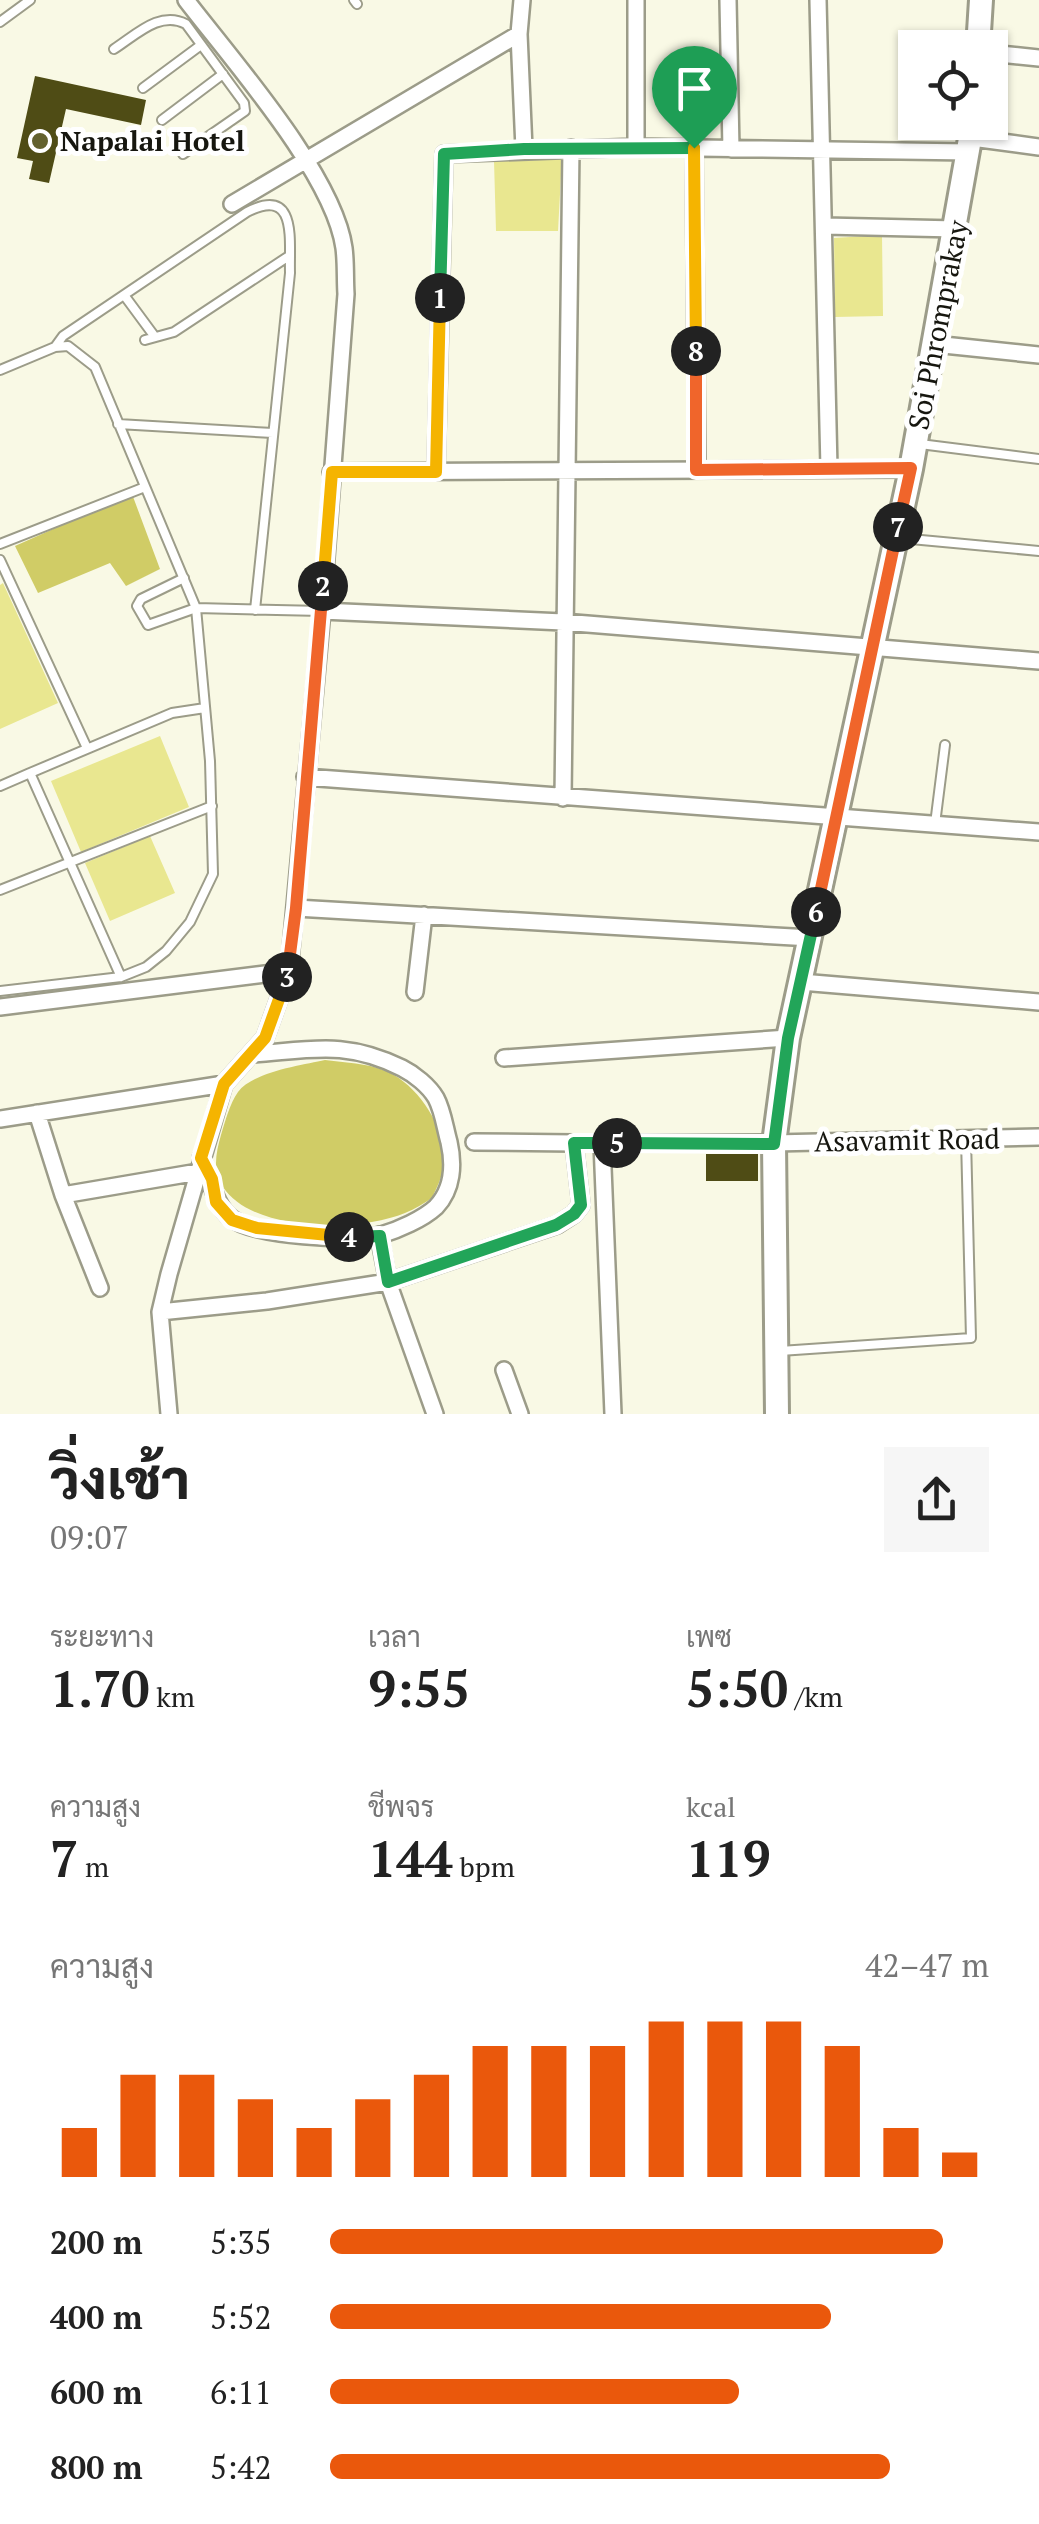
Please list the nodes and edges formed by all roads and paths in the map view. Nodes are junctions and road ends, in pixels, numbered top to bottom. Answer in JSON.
{"nodes":[{"id":1,"x":30,"y":0,"type":"edge"},
{"id":2,"x":186,"y":0,"type":"edge"},
{"id":3,"x":522,"y":0,"type":"edge"},
{"id":4,"x":636,"y":0,"type":"edge"},
{"id":5,"x":728,"y":0,"type":"edge"},
{"id":6,"x":818,"y":0,"type":"edge"},
{"id":7,"x":981,"y":0,"type":"edge"},
{"id":8,"x":0,"y":22,"type":"edge"},
{"id":9,"x":979,"y":30,"type":"edge"},
{"id":10,"x":518,"y":34,"type":"junction"},
{"id":11,"x":201,"y":45,"type":"junction"},
{"id":12,"x":114,"y":49,"type":"dead end"},
{"id":13,"x":1008,"y":55,"type":"edge"},
{"id":14,"x":1039,"y":58,"type":"edge"},
{"id":15,"x":222,"y":74,"type":"junction"},
{"id":16,"x":143,"y":88,"type":"dead end"},
{"id":17,"x":162,"y":120,"type":"dead end"},
{"id":18,"x":941,"y":140,"type":"edge"},
{"id":19,"x":971,"y":140,"type":"edge"},
{"id":20,"x":986,"y":140,"type":"edge"},
{"id":21,"x":636,"y":147,"type":"junction"},
{"id":22,"x":1039,"y":147,"type":"edge"},
{"id":23,"x":571,"y":148,"type":"junction"},
{"id":24,"x":694,"y":148,"type":"junction"},
{"id":25,"x":730,"y":148,"type":"junction"},
{"id":26,"x":820,"y":148,"type":"junction"},
{"id":27,"x":524,"y":149,"type":"junction"},
{"id":28,"x":183,"y":154,"type":"dead end"},
{"id":29,"x":306,"y":159,"type":"junction"},
{"id":30,"x":232,"y":204,"type":"dead end"},
{"id":31,"x":825,"y":226,"type":"junction"},
{"id":32,"x":956,"y":229,"type":"junction"},
{"id":33,"x":290,"y":256,"type":"junction"},
{"id":34,"x":124,"y":295,"type":"junction"},
{"id":35,"x":934,"y":344,"type":"junction"},
{"id":36,"x":55,"y":347,"type":"junction"},
{"id":37,"x":1039,"y":355,"type":"edge"},
{"id":38,"x":0,"y":370,"type":"edge"},
{"id":39,"x":118,"y":424,"type":"junction"},
{"id":40,"x":273,"y":433,"type":"junction"},
{"id":41,"x":916,"y":444,"type":"junction"},
{"id":42,"x":1039,"y":458,"type":"edge"},
{"id":43,"x":829,"y":468,"type":"junction"},
{"id":44,"x":911,"y":468,"type":"junction"},
{"id":45,"x":696,"y":470,"type":"junction"},
{"id":46,"x":566,"y":471,"type":"junction"},
{"id":47,"x":332,"y":472,"type":"junction"},
{"id":48,"x":436,"y":472,"type":"junction"},
{"id":49,"x":145,"y":487,"type":"junction"},
{"id":50,"x":896,"y":537,"type":"junction"},
{"id":51,"x":0,"y":544,"type":"edge"},
{"id":52,"x":1039,"y":551,"type":"edge"},
{"id":53,"x":0,"y":560,"type":"edge"},
{"id":54,"x":3,"y":575,"type":"edge"},
{"id":55,"x":184,"y":578,"type":"junction"},
{"id":56,"x":196,"y":608,"type":"junction"},
{"id":57,"x":255,"y":610,"type":"junction"},
{"id":58,"x":322,"y":611,"type":"junction"},
{"id":59,"x":563,"y":622,"type":"junction"},
{"id":60,"x":872,"y":648,"type":"junction"},
{"id":61,"x":1039,"y":661,"type":"edge"},
{"id":62,"x":205,"y":708,"type":"junction"},
{"id":63,"x":946,"y":744,"type":"dead end"},
{"id":64,"x":87,"y":748,"type":"junction"},
{"id":65,"x":30,"y":773,"type":"junction"},
{"id":66,"x":306,"y":777,"type":"junction"},
{"id":67,"x":0,"y":786,"type":"edge"},
{"id":68,"x":563,"y":798,"type":"junction"},
{"id":69,"x":212,"y":806,"type":"junction"},
{"id":70,"x":835,"y":816,"type":"junction"},
{"id":71,"x":934,"y":824,"type":"junction"},
{"id":72,"x":1039,"y":832,"type":"edge"},
{"id":73,"x":70,"y":861,"type":"junction"},
{"id":74,"x":0,"y":890,"type":"edge"},
{"id":75,"x":296,"y":908,"type":"junction"},
{"id":76,"x":424,"y":916,"type":"junction"},
{"id":77,"x":810,"y":938,"type":"junction"},
{"id":78,"x":289,"y":971,"type":"junction"},
{"id":79,"x":121,"y":977,"type":"junction"},
{"id":80,"x":800,"y":982,"type":"junction"},
{"id":81,"x":0,"y":991,"type":"edge"},
{"id":82,"x":415,"y":992,"type":"dead end"},
{"id":83,"x":1039,"y":1002,"type":"edge"},
{"id":84,"x":0,"y":1007,"type":"edge"},
{"id":85,"x":788,"y":1038,"type":"junction"},
{"id":86,"x":252,"y":1054,"type":"junction"},
{"id":87,"x":504,"y":1058,"type":"dead end"},
{"id":88,"x":224,"y":1084,"type":"junction"},
{"id":89,"x":36,"y":1113,"type":"junction"},
{"id":90,"x":0,"y":1119,"type":"edge"},
{"id":91,"x":1039,"y":1137,"type":"edge"},
{"id":92,"x":966,"y":1139,"type":"junction"},
{"id":93,"x":474,"y":1142,"type":"dead end"},
{"id":94,"x":574,"y":1143,"type":"junction"},
{"id":95,"x":602,"y":1143,"type":"junction"},
{"id":96,"x":774,"y":1144,"type":"junction"},
{"id":97,"x":200,"y":1165,"type":"junction"},
{"id":98,"x":64,"y":1195,"type":"junction"},
{"id":99,"x":380,"y":1236,"type":"junction"},
{"id":100,"x":388,"y":1282,"type":"junction"},
{"id":101,"x":100,"y":1288,"type":"dead end"},
{"id":102,"x":160,"y":1312,"type":"junction"},
{"id":103,"x":776,"y":1351,"type":"junction"},
{"id":104,"x":504,"y":1370,"type":"dead end"},
{"id":105,"x":169,"y":1414,"type":"edge"},
{"id":106,"x":435,"y":1414,"type":"edge"},
{"id":107,"x":520,"y":1414,"type":"edge"},
{"id":108,"x":613,"y":1414,"type":"edge"},
{"id":109,"x":777,"y":1414,"type":"edge"}],
"edges":[{"from":1,"to":8,"type":"lane"},
{"from":2,"to":29,"type":"street"},
{"from":3,"to":10,"type":"street"},
{"from":4,"to":21,"type":"street"},
{"from":5,"to":25,"type":"street"},
{"from":6,"to":26,"type":"street"},
{"from":7,"to":9,"type":"street"},
{"from":10,"to":27,"type":"street"},
{"from":10,"to":29,"type":"street"},
{"from":11,"to":12,"type":"lane"},
{"from":11,"to":15,"type":"lane"},
{"from":11,"to":16,"type":"lane"},
{"from":13,"to":14,"type":"street"},
{"from":15,"to":17,"type":"lane"},
{"from":15,"to":28,"type":"lane"},
{"from":18,"to":26,"type":"street"},
{"from":19,"to":32,"type":"street","name":"Soi Phromprakay"},
{"from":20,"to":22,"type":"street"},
{"from":21,"to":23,"type":"street"},
{"from":21,"to":24,"type":"street"},
{"from":23,"to":27,"type":"street"},
{"from":23,"to":46,"type":"street"},
{"from":24,"to":25,"type":"street"},
{"from":24,"to":45,"type":"street"},
{"from":25,"to":26,"type":"street"},
{"from":26,"to":31,"type":"street"},
{"from":27,"to":48,"type":"street"},
{"from":29,"to":30,"type":"street"},
{"from":29,"to":47,"type":"street"},
{"from":31,"to":32,"type":"street"},
{"from":31,"to":43,"type":"street"},
{"from":32,"to":35,"type":"street","name":"Soi Phromprakay"},
{"from":33,"to":34,"type":"lane"},
{"from":33,"to":34,"type":"lane"},
{"from":33,"to":40,"type":"lane"},
{"from":34,"to":36,"type":"lane"},
{"from":35,"to":37,"type":"street"},
{"from":35,"to":41,"type":"street","name":"Soi Phromprakay"},
{"from":36,"to":38,"type":"lane"},
{"from":36,"to":39,"type":"lane"},
{"from":39,"to":40,"type":"lane"},
{"from":39,"to":49,"type":"lane"},
{"from":40,"to":57,"type":"lane"},
{"from":41,"to":42,"type":"lane"},
{"from":41,"to":44,"type":"street","name":"Soi Phromprakay"},
{"from":43,"to":44,"type":"street"},
{"from":43,"to":45,"type":"street"},
{"from":44,"to":50,"type":"street","name":"Soi Phromprakay"},
{"from":45,"to":46,"type":"street"},
{"from":46,"to":48,"type":"street"},
{"from":46,"to":59,"type":"street"},
{"from":47,"to":48,"type":"street"},
{"from":47,"to":58,"type":"street"},
{"from":49,"to":51,"type":"lane"},
{"from":49,"to":55,"type":"lane"},
{"from":50,"to":52,"type":"lane"},
{"from":50,"to":60,"type":"street","name":"Soi Phromprakay"},
{"from":53,"to":54,"type":"lane"},
{"from":54,"to":64,"type":"lane"},
{"from":55,"to":56,"type":"lane"},
{"from":55,"to":56,"type":"lane"},
{"from":56,"to":57,"type":"lane"},
{"from":56,"to":62,"type":"lane"},
{"from":57,"to":58,"type":"lane"},
{"from":58,"to":59,"type":"street"},
{"from":58,"to":66,"type":"street"},
{"from":59,"to":60,"type":"street"},
{"from":59,"to":68,"type":"street"},
{"from":60,"to":61,"type":"street"},
{"from":60,"to":70,"type":"street","name":"Soi Phromprakay"},
{"from":62,"to":64,"type":"lane"},
{"from":62,"to":69,"type":"lane"},
{"from":63,"to":71,"type":"lane"},
{"from":64,"to":65,"type":"lane"},
{"from":65,"to":67,"type":"lane"},
{"from":65,"to":73,"type":"lane"},
{"from":66,"to":68,"type":"street"},
{"from":66,"to":75,"type":"street"},
{"from":68,"to":70,"type":"street"},
{"from":69,"to":73,"type":"lane"},
{"from":69,"to":79,"type":"lane"},
{"from":70,"to":71,"type":"street"},
{"from":70,"to":77,"type":"street","name":"Soi Phromprakay"},
{"from":71,"to":72,"type":"street"},
{"from":73,"to":74,"type":"lane"},
{"from":73,"to":79,"type":"lane"},
{"from":75,"to":76,"type":"street"},
{"from":75,"to":78,"type":"street"},
{"from":76,"to":77,"type":"street"},
{"from":76,"to":82,"type":"street"},
{"from":77,"to":80,"type":"street","name":"Soi Phromprakay"},
{"from":78,"to":84,"type":"street"},
{"from":78,"to":86,"type":"street"},
{"from":79,"to":81,"type":"lane"},
{"from":80,"to":83,"type":"street"},
{"from":80,"to":85,"type":"street","name":"Soi Phromprakay"},
{"from":85,"to":87,"type":"street"},
{"from":85,"to":96,"type":"street","name":"Soi Phromprakay"},
{"from":86,"to":88,"type":"street"},
{"from":86,"to":99,"type":"street"},
{"from":88,"to":89,"type":"street"},
{"from":88,"to":97,"type":"street"},
{"from":89,"to":90,"type":"street"},
{"from":89,"to":98,"type":"street"},
{"from":91,"to":92,"type":"street","name":"Asavamit Road"},
{"from":92,"to":96,"type":"street","name":"Asavamit Road"},
{"from":92,"to":103,"type":"lane"},
{"from":93,"to":94,"type":"street","name":"Asavamit Road"},
{"from":94,"to":95,"type":"street","name":"Asavamit Road"},
{"from":94,"to":100,"type":"street"},
{"from":95,"to":96,"type":"street","name":"Asavamit Road"},
{"from":95,"to":108,"type":"street"},
{"from":96,"to":103,"type":"street","name":"Soi Phromprakay"},
{"from":97,"to":98,"type":"street"},
{"from":97,"to":99,"type":"street"},
{"from":97,"to":102,"type":"street"},
{"from":98,"to":101,"type":"street"},
{"from":99,"to":100,"type":"street"},
{"from":100,"to":102,"type":"street"},
{"from":100,"to":106,"type":"street"},
{"from":102,"to":105,"type":"street"},
{"from":103,"to":109,"type":"street","name":"Soi Phromprakay"},
{"from":104,"to":107,"type":"street"}]}
